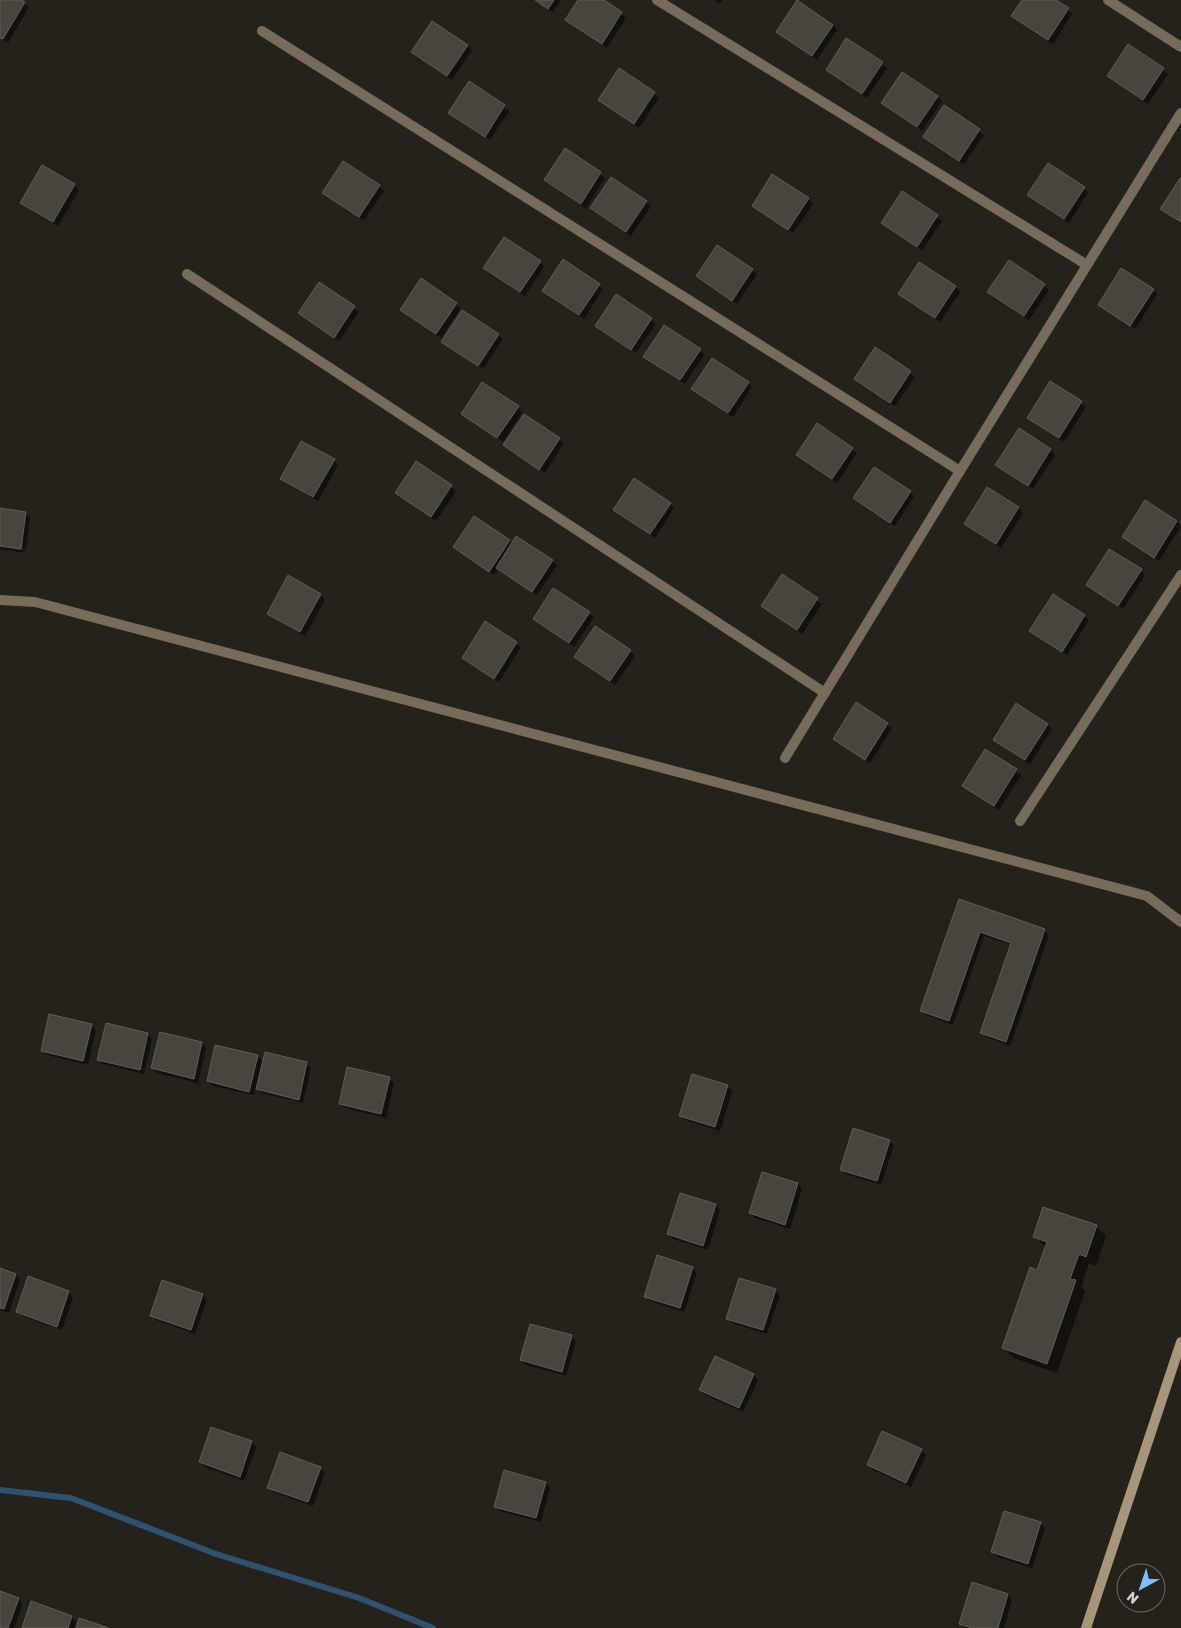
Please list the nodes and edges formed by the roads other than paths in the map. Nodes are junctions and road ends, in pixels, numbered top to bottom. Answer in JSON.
{"nodes":[{"id":1,"x":657,"y":0,"type":"edge"},
{"id":2,"x":1108,"y":0,"type":"edge"},
{"id":3,"x":262,"y":31,"type":"dead end"},
{"id":4,"x":1181,"y":47,"type":"edge"},
{"id":5,"x":1181,"y":113,"type":"edge"},
{"id":6,"x":1087,"y":265,"type":"junction"},
{"id":7,"x":187,"y":274,"type":"dead end"},
{"id":8,"x":960,"y":471,"type":"junction"},
{"id":9,"x":1181,"y":574,"type":"edge"},
{"id":10,"x":0,"y":600,"type":"edge"},
{"id":11,"x":825,"y":693,"type":"junction"},
{"id":12,"x":785,"y":758,"type":"dead end"},
{"id":13,"x":1020,"y":821,"type":"dead end"},
{"id":14,"x":1181,"y":922,"type":"edge"},
{"id":15,"x":1181,"y":1342,"type":"edge"},
{"id":16,"x":1086,"y":1628,"type":"edge"}],
"edges":[{"from":1,"to":6,"type":"street"},
{"from":2,"to":4,"type":"street"},
{"from":3,"to":8,"type":"street"},
{"from":5,"to":6,"type":"street"},
{"from":6,"to":8,"type":"street"},
{"from":7,"to":11,"type":"street"},
{"from":8,"to":11,"type":"street"},
{"from":9,"to":13,"type":"street"},
{"from":10,"to":14,"type":"street"},
{"from":11,"to":12,"type":"street"},
{"from":15,"to":16,"type":"street"}]}
